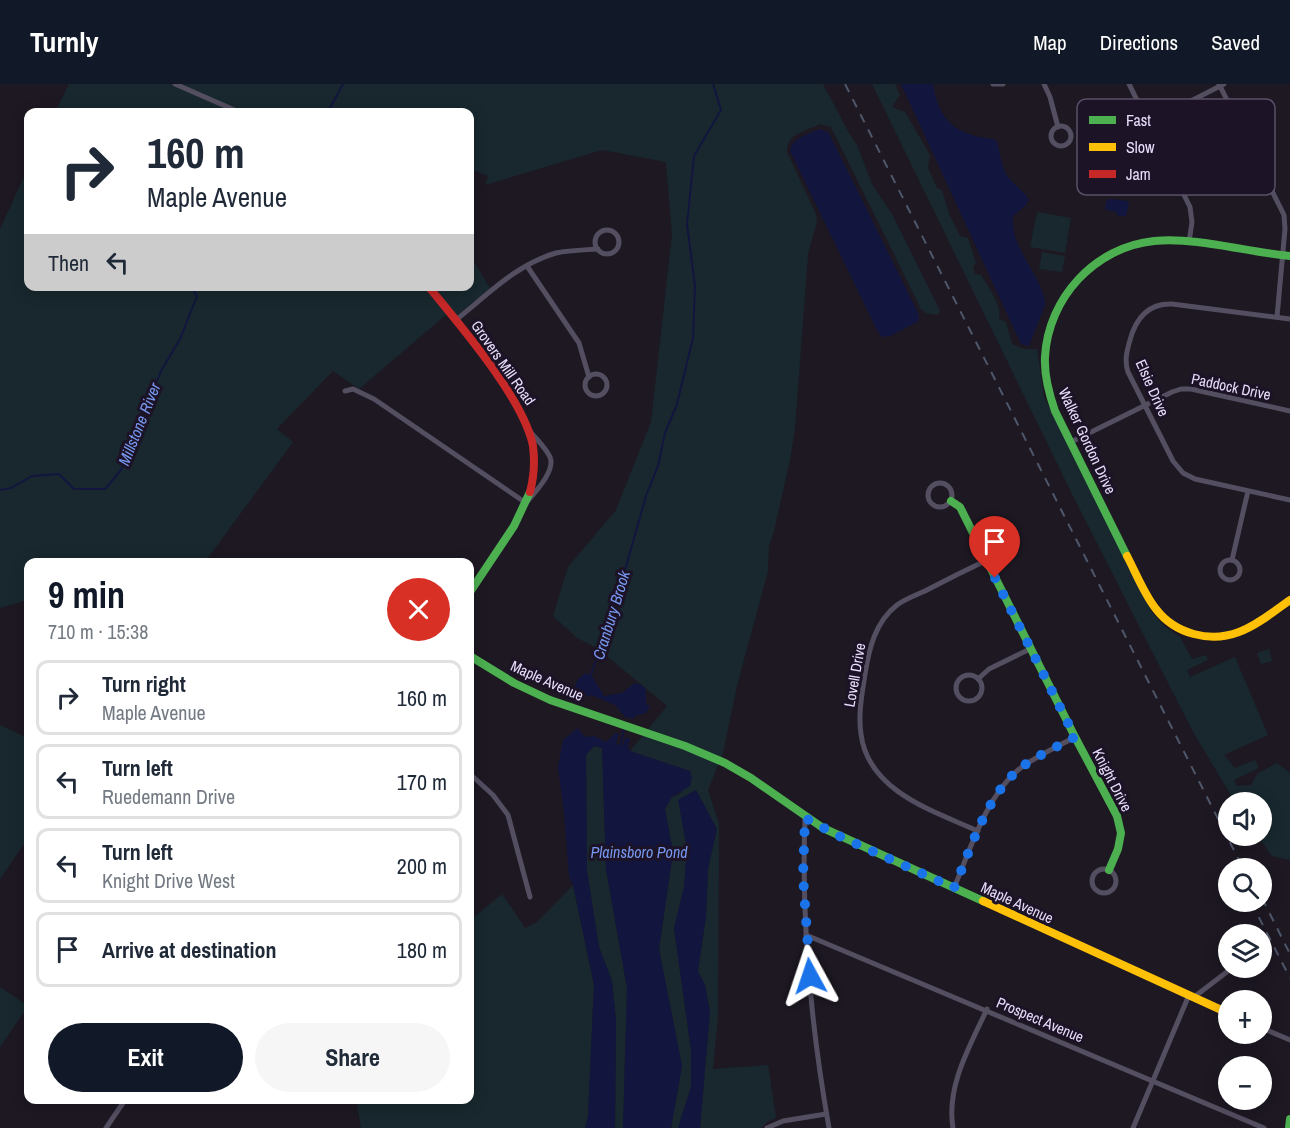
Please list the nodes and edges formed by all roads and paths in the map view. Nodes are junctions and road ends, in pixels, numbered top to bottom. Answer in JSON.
{"nodes":[{"id":1,"x":175,"y":84,"type":"edge"},
{"id":2,"x":993,"y":84,"type":"edge"},
{"id":3,"x":1003,"y":84,"type":"edge"},
{"id":4,"x":1044,"y":84,"type":"edge"},
{"id":5,"x":1129,"y":84,"type":"edge"},
{"id":6,"x":1221,"y":85,"type":"edge"},
{"id":7,"x":1136,"y":99,"type":"edge"},
{"id":8,"x":1194,"y":99,"type":"edge"},
{"id":9,"x":1228,"y":99,"type":"edge"},
{"id":10,"x":230,"y":108,"type":"edge"},
{"id":11,"x":1058,"y":127,"type":"dead end"},
{"id":12,"x":1184,"y":195,"type":"edge"},
{"id":13,"x":1275,"y":195,"type":"edge"},
{"id":14,"x":1189,"y":242,"type":"junction"},
{"id":15,"x":598,"y":249,"type":"junction"},
{"id":16,"x":1286,"y":256,"type":"edge"},
{"id":17,"x":527,"y":266,"type":"junction"},
{"id":18,"x":432,"y":291,"type":"edge"},
{"id":19,"x":1277,"y":317,"type":"junction"},
{"id":20,"x":1290,"y":319,"type":"edge"},
{"id":21,"x":456,"y":320,"type":"junction"},
{"id":22,"x":589,"y":377,"type":"junction"},
{"id":23,"x":345,"y":391,"type":"dead end"},
{"id":24,"x":1145,"y":405,"type":"junction"},
{"id":25,"x":1290,"y":411,"type":"edge"},
{"id":26,"x":528,"y":429,"type":"junction"},
{"id":27,"x":1071,"y":442,"type":"junction"},
{"id":28,"x":1248,"y":491,"type":"junction"},
{"id":29,"x":1290,"y":500,"type":"edge"},
{"id":30,"x":951,"y":501,"type":"junction"},
{"id":31,"x":526,"y":503,"type":"junction"},
{"id":32,"x":987,"y":560,"type":"junction"},
{"id":33,"x":1232,"y":560,"type":"dead end"},
{"id":34,"x":474,"y":586,"type":"edge"},
{"id":35,"x":1290,"y":600,"type":"edge"},
{"id":36,"x":1030,"y":649,"type":"junction"},
{"id":37,"x":474,"y":658,"type":"edge"},
{"id":38,"x":978,"y":679,"type":"junction"},
{"id":39,"x":1075,"y":737,"type":"junction"},
{"id":40,"x":474,"y":778,"type":"edge"},
{"id":41,"x":805,"y":818,"type":"junction"},
{"id":42,"x":978,"y":831,"type":"junction"},
{"id":43,"x":1109,"y":870,"type":"junction"},
{"id":44,"x":954,"y":888,"type":"junction"},
{"id":45,"x":530,"y":897,"type":"dead end"},
{"id":46,"x":806,"y":935,"type":"junction"},
{"id":47,"x":1218,"y":978,"type":"edge"},
{"id":48,"x":1191,"y":996,"type":"junction"},
{"id":49,"x":1218,"y":1008,"type":"edge"},
{"id":50,"x":987,"y":1009,"type":"junction"},
{"id":51,"x":1272,"y":1032,"type":"edge"},
{"id":52,"x":1290,"y":1040,"type":"edge"},
{"id":53,"x":1152,"y":1081,"type":"junction"},
{"id":54,"x":122,"y":1104,"type":"edge"},
{"id":55,"x":826,"y":1114,"type":"junction"},
{"id":56,"x":1290,"y":1119,"type":"edge"},
{"id":57,"x":106,"y":1128,"type":"edge"},
{"id":58,"x":767,"y":1128,"type":"edge"},
{"id":59,"x":829,"y":1128,"type":"edge"},
{"id":60,"x":953,"y":1128,"type":"edge"},
{"id":61,"x":1133,"y":1128,"type":"edge"},
{"id":62,"x":1264,"y":1128,"type":"edge"},
{"id":63,"x":1288,"y":1128,"type":"edge"}],
"edges":[{"from":1,"to":10,"type":"street"},
{"from":2,"to":3,"type":"street"},
{"from":4,"to":11,"type":"street"},
{"from":5,"to":7,"type":"street"},
{"from":6,"to":8,"type":"street"},
{"from":6,"to":9,"type":"street"},
{"from":12,"to":14,"type":"street"},
{"from":13,"to":16,"type":"street"},
{"from":14,"to":16,"type":"street","name":"Walker Gordon Drive"},
{"from":14,"to":27,"type":"street","name":"Walker Gordon Drive"},
{"from":15,"to":15,"type":"street"},
{"from":15,"to":17,"type":"street"},
{"from":16,"to":19,"type":"street"},
{"from":17,"to":21,"type":"street"},
{"from":17,"to":22,"type":"street"},
{"from":18,"to":21,"type":"street","name":"Grovers Mill Road"},
{"from":19,"to":20,"type":"street","name":"Elsie Drive"},
{"from":19,"to":24,"type":"street","name":"Elsie Drive"},
{"from":21,"to":26,"type":"street","name":"Grovers Mill Road"},
{"from":22,"to":22,"type":"street"},
{"from":23,"to":31,"type":"street"},
{"from":24,"to":25,"type":"street","name":"Paddock Drive"},
{"from":24,"to":27,"type":"street","name":"Paddock Drive"},
{"from":24,"to":28,"type":"street","name":"Elsie Drive"},
{"from":26,"to":31,"type":"street","name":"Grovers Mill Road"},
{"from":26,"to":31,"type":"street"},
{"from":27,"to":35,"type":"street","name":"Walker Gordon Drive"},
{"from":28,"to":29,"type":"street","name":"Elsie Drive"},
{"from":28,"to":33,"type":"street"},
{"from":30,"to":30,"type":"street"},
{"from":30,"to":32,"type":"street","name":"Knight Drive"},
{"from":31,"to":34,"type":"street","name":"Grovers Mill Road"},
{"from":32,"to":36,"type":"street","name":"Knight Drive"},
{"from":32,"to":42,"type":"street","name":"Lovell Drive"},
{"from":36,"to":38,"type":"street"},
{"from":36,"to":39,"type":"street","name":"Knight Drive"},
{"from":37,"to":41,"type":"street","name":"Maple Avenue"},
{"from":38,"to":38,"type":"street"},
{"from":39,"to":42,"type":"street"},
{"from":39,"to":43,"type":"street","name":"Knight Drive"},
{"from":40,"to":45,"type":"street"},
{"from":41,"to":44,"type":"street","name":"Maple Avenue"},
{"from":41,"to":46,"type":"street"},
{"from":42,"to":44,"type":"street"},
{"from":43,"to":43,"type":"street"},
{"from":44,"to":48,"type":"street","name":"Maple Avenue"},
{"from":46,"to":50,"type":"street","name":"Prospect Avenue"},
{"from":46,"to":55,"type":"street"},
{"from":47,"to":48,"type":"street"},
{"from":48,"to":49,"type":"street","name":"Maple Avenue"},
{"from":48,"to":53,"type":"street"},
{"from":50,"to":53,"type":"street","name":"Prospect Avenue"},
{"from":50,"to":60,"type":"street"},
{"from":51,"to":52,"type":"street"},
{"from":53,"to":61,"type":"street"},
{"from":53,"to":62,"type":"street","name":"Prospect Avenue"},
{"from":54,"to":57,"type":"street"},
{"from":55,"to":58,"type":"street"},
{"from":55,"to":59,"type":"street"},
{"from":56,"to":63,"type":"street"}]}
